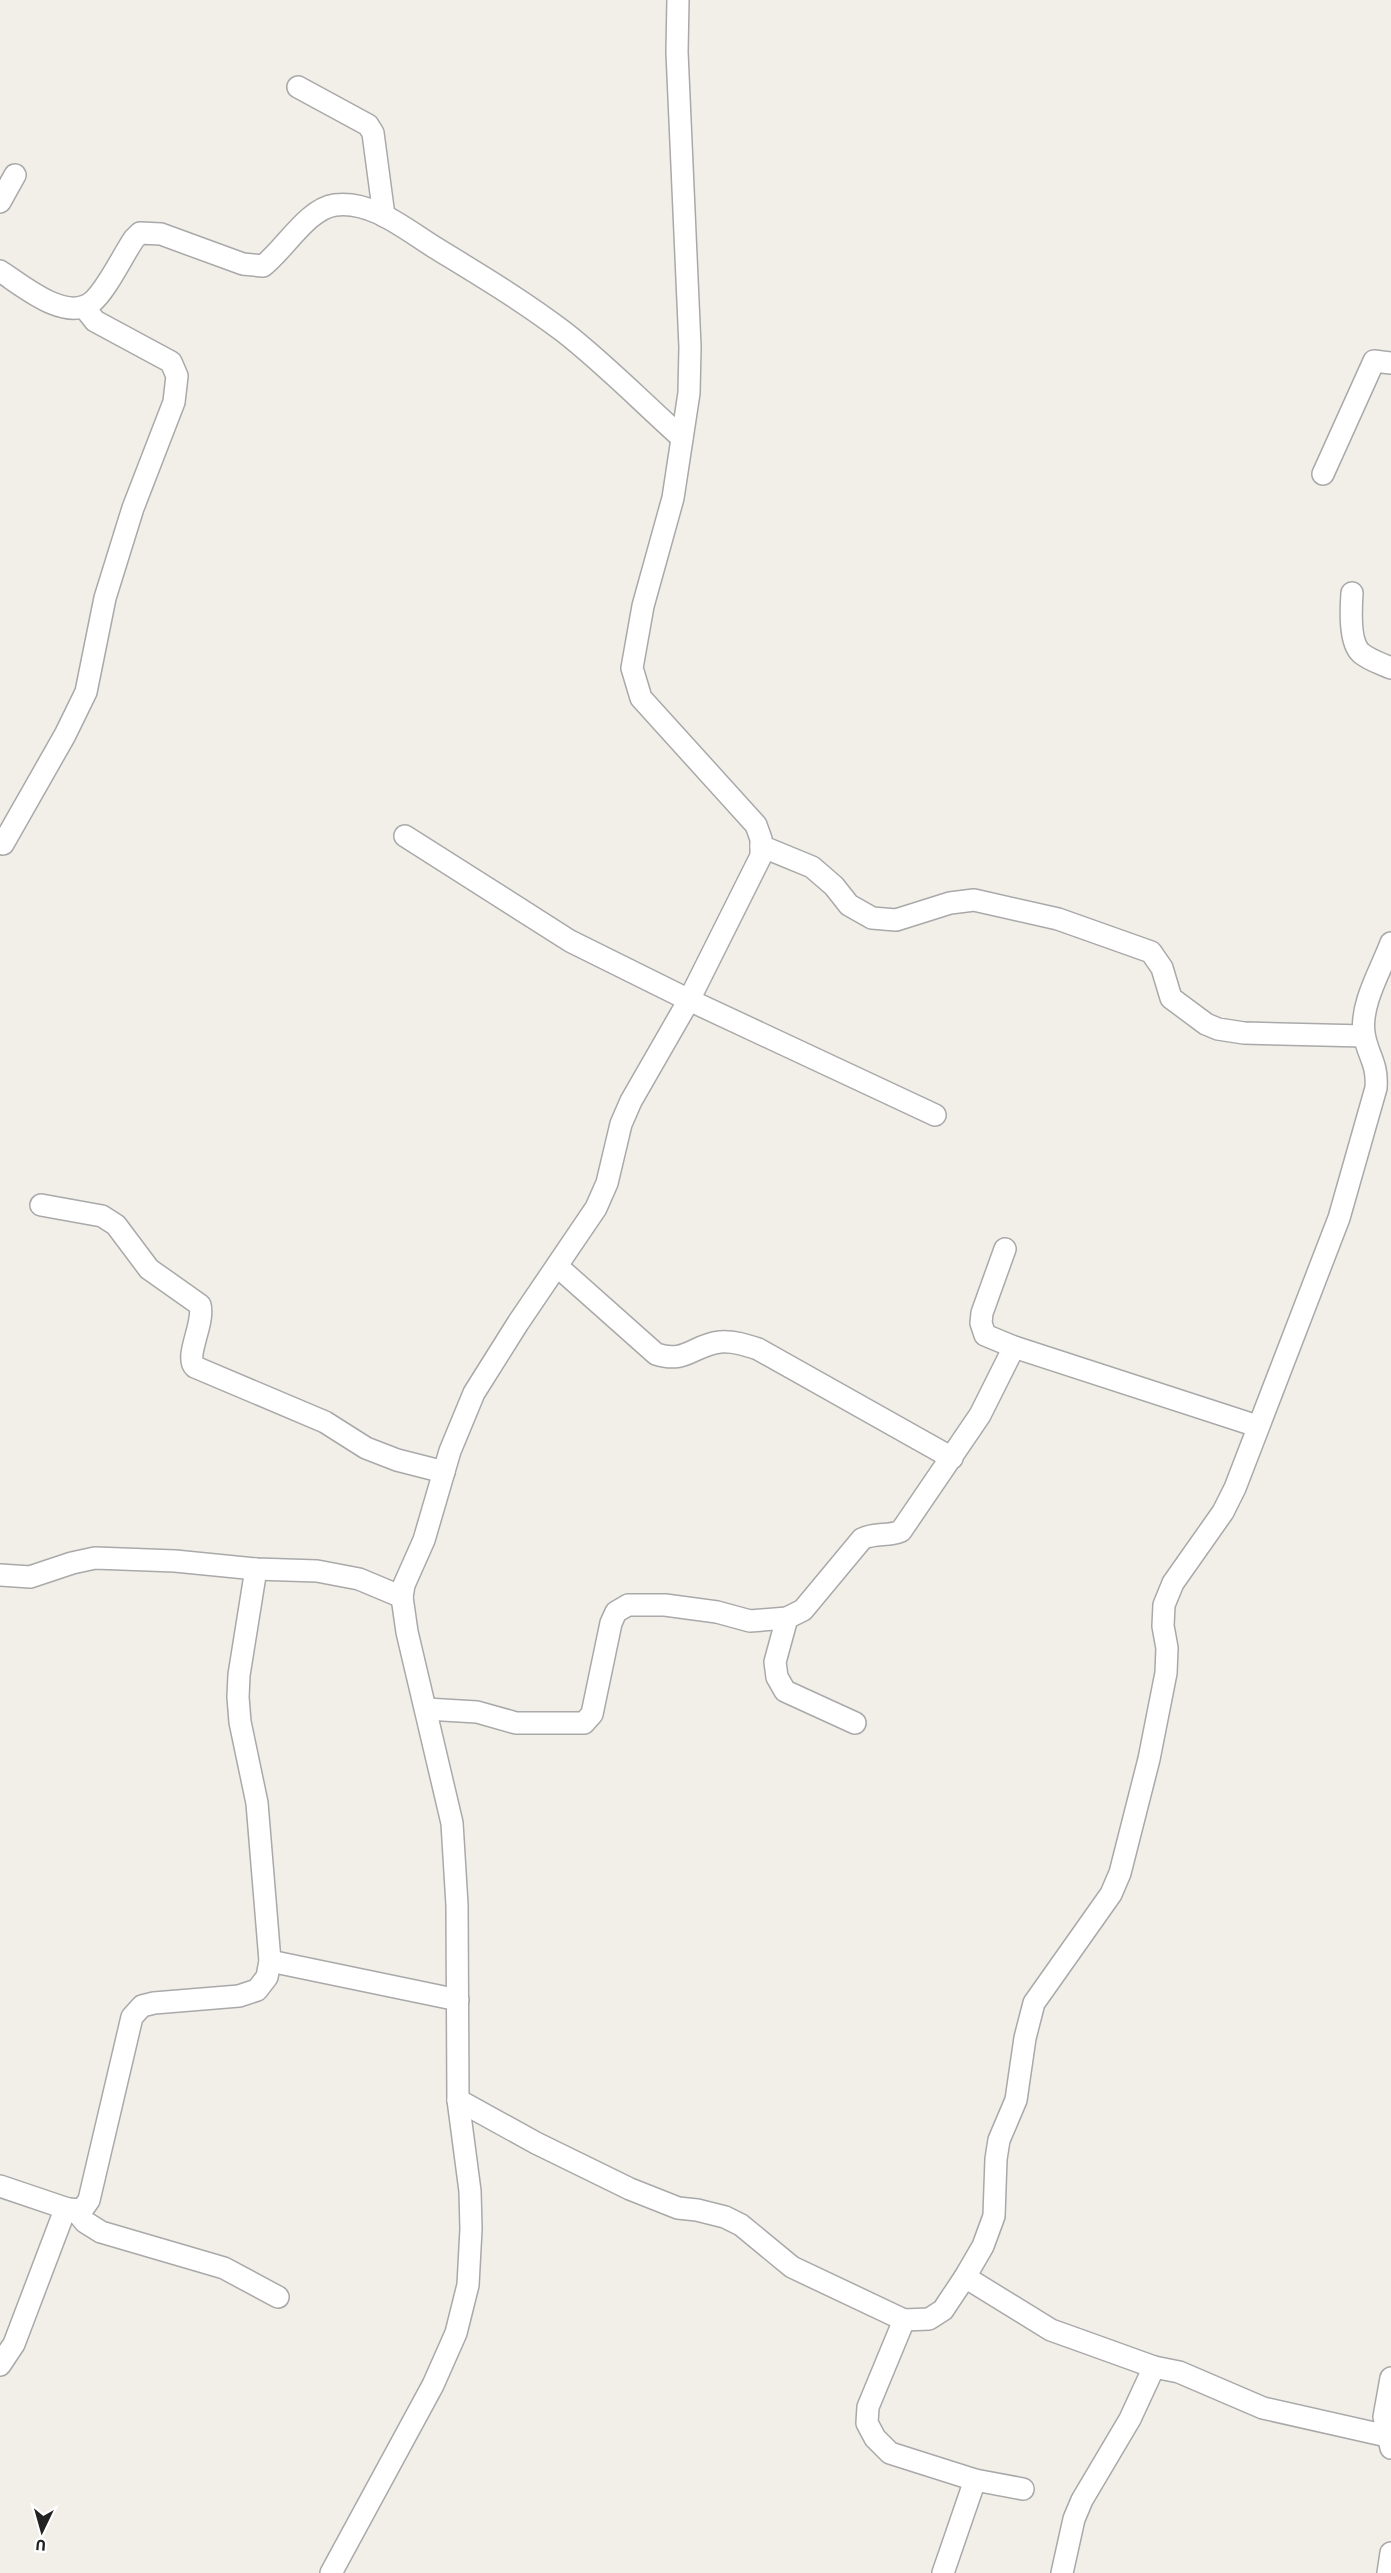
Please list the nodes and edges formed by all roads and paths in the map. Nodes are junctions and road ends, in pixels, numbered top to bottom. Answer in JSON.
{"nodes":[{"id":1,"x":678,"y":0,"type":"edge"},
{"id":2,"x":298,"y":87,"type":"dead end"},
{"id":3,"x":15,"y":175,"type":"dead end"},
{"id":4,"x":0,"y":202,"type":"edge"},
{"id":5,"x":384,"y":216,"type":"junction"},
{"id":6,"x":0,"y":271,"type":"edge"},
{"id":7,"x":84,"y":307,"type":"junction"},
{"id":8,"x":1391,"y":363,"type":"edge"},
{"id":9,"x":682,"y":438,"type":"junction"},
{"id":10,"x":1323,"y":474,"type":"dead end"},
{"id":11,"x":1352,"y":593,"type":"dead end"},
{"id":12,"x":1391,"y":668,"type":"edge"},
{"id":13,"x":405,"y":836,"type":"dead end"},
{"id":14,"x":3,"y":844,"type":"dead end"},
{"id":15,"x":761,"y":846,"type":"junction"},
{"id":16,"x":1391,"y":943,"type":"edge"},
{"id":17,"x":689,"y":1000,"type":"junction"},
{"id":18,"x":1364,"y":1036,"type":"junction"},
{"id":19,"x":935,"y":1115,"type":"dead end"},
{"id":20,"x":41,"y":1205,"type":"dead end"},
{"id":21,"x":1005,"y":1249,"type":"dead end"},
{"id":22,"x":557,"y":1266,"type":"junction"},
{"id":23,"x":1014,"y":1347,"type":"junction"},
{"id":24,"x":1257,"y":1426,"type":"junction"},
{"id":25,"x":952,"y":1458,"type":"junction"},
{"id":26,"x":444,"y":1472,"type":"junction"},
{"id":27,"x":256,"y":1569,"type":"junction"},
{"id":28,"x":0,"y":1575,"type":"edge"},
{"id":29,"x":402,"y":1597,"type":"junction"},
{"id":30,"x":787,"y":1618,"type":"junction"},
{"id":31,"x":426,"y":1710,"type":"junction"},
{"id":32,"x":855,"y":1723,"type":"dead end"},
{"id":33,"x":270,"y":1961,"type":"junction"},
{"id":34,"x":458,"y":2000,"type":"junction"},
{"id":35,"x":458,"y":2100,"type":"junction"},
{"id":36,"x":0,"y":2186,"type":"edge"},
{"id":37,"x":72,"y":2210,"type":"junction"},
{"id":38,"x":965,"y":2277,"type":"junction"},
{"id":39,"x":278,"y":2297,"type":"dead end"},
{"id":40,"x":904,"y":2320,"type":"junction"},
{"id":41,"x":0,"y":2365,"type":"edge"},
{"id":42,"x":1154,"y":2367,"type":"junction"},
{"id":43,"x":1391,"y":2378,"type":"edge"},
{"id":44,"x":1389,"y":2442,"type":"edge"},
{"id":45,"x":975,"y":2480,"type":"junction"},
{"id":46,"x":1023,"y":2488,"type":"dead end"},
{"id":47,"x":1391,"y":2553,"type":"edge"},
{"id":48,"x":331,"y":2573,"type":"edge"},
{"id":49,"x":944,"y":2573,"type":"edge"},
{"id":50,"x":1062,"y":2573,"type":"edge"},
{"id":51,"x":1388,"y":2573,"type":"edge"}],
"edges":[{"from":1,"to":9,"type":"street"},
{"from":2,"to":5,"type":"street"},
{"from":3,"to":4,"type":"street"},
{"from":5,"to":7,"type":"street"},
{"from":5,"to":9,"type":"street"},
{"from":6,"to":7,"type":"street"},
{"from":7,"to":14,"type":"street"},
{"from":8,"to":10,"type":"street"},
{"from":9,"to":15,"type":"street"},
{"from":11,"to":12,"type":"street"},
{"from":13,"to":17,"type":"street"},
{"from":15,"to":17,"type":"street"},
{"from":15,"to":18,"type":"street"},
{"from":16,"to":18,"type":"street"},
{"from":17,"to":19,"type":"street"},
{"from":17,"to":22,"type":"street"},
{"from":18,"to":24,"type":"street"},
{"from":20,"to":26,"type":"street"},
{"from":21,"to":23,"type":"street"},
{"from":22,"to":25,"type":"street"},
{"from":22,"to":26,"type":"street"},
{"from":23,"to":24,"type":"street"},
{"from":23,"to":25,"type":"street"},
{"from":24,"to":38,"type":"street"},
{"from":25,"to":30,"type":"street"},
{"from":26,"to":29,"type":"street"},
{"from":27,"to":28,"type":"street"},
{"from":27,"to":29,"type":"street"},
{"from":27,"to":33,"type":"street"},
{"from":29,"to":31,"type":"street"},
{"from":30,"to":31,"type":"street"},
{"from":30,"to":32,"type":"street"},
{"from":31,"to":34,"type":"street"},
{"from":33,"to":34,"type":"street"},
{"from":33,"to":37,"type":"street"},
{"from":34,"to":35,"type":"street"},
{"from":35,"to":40,"type":"street"},
{"from":35,"to":48,"type":"street"},
{"from":36,"to":37,"type":"street"},
{"from":37,"to":39,"type":"street"},
{"from":37,"to":41,"type":"street"},
{"from":38,"to":40,"type":"street"},
{"from":38,"to":42,"type":"street"},
{"from":40,"to":45,"type":"street"},
{"from":42,"to":44,"type":"street"},
{"from":42,"to":50,"type":"street"},
{"from":43,"to":44,"type":"street"},
{"from":45,"to":46,"type":"street"},
{"from":45,"to":49,"type":"street"},
{"from":47,"to":51,"type":"street"}]}
